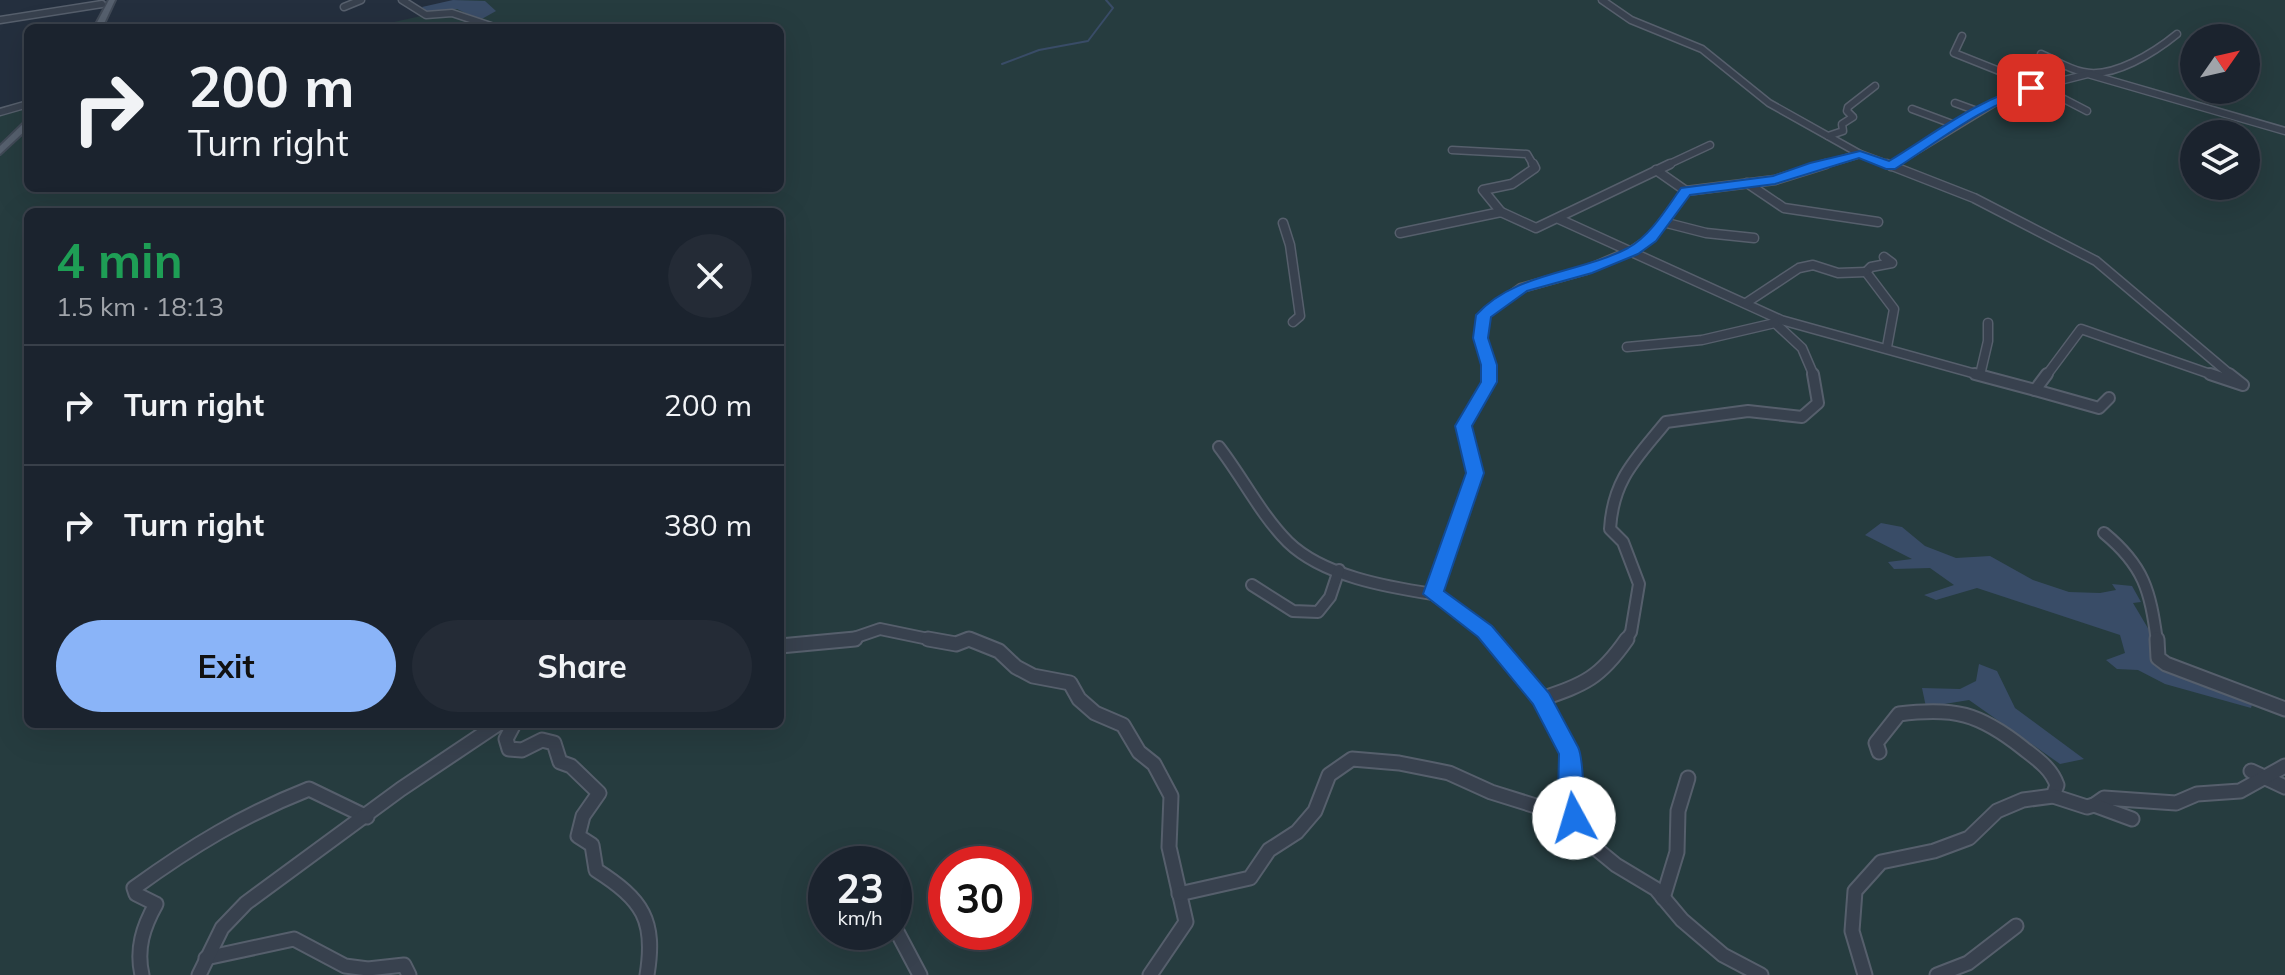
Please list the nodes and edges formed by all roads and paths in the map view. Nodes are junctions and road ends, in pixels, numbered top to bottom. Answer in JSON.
{"nodes":[{"id":1,"x":112,"y":0,"type":"edge"},
{"id":2,"x":361,"y":0,"type":"edge"},
{"id":3,"x":402,"y":0,"type":"edge"},
{"id":4,"x":1602,"y":0,"type":"edge"},
{"id":5,"x":103,"y":2,"type":"edge"},
{"id":6,"x":344,"y":7,"type":"dead end"},
{"id":7,"x":0,"y":20,"type":"edge"},
{"id":8,"x":91,"y":24,"type":"edge"},
{"id":9,"x":100,"y":24,"type":"edge"},
{"id":10,"x":485,"y":24,"type":"edge"},
{"id":11,"x":2177,"y":34,"type":"dead end"},
{"id":12,"x":1962,"y":36,"type":"dead end"},
{"id":13,"x":2041,"y":54,"type":"dead end"},
{"id":14,"x":1951,"y":61,"type":"dead end"},
{"id":15,"x":1981,"y":65,"type":"junction"},
{"id":16,"x":2088,"y":74,"type":"junction"},
{"id":17,"x":1875,"y":86,"type":"dead end"},
{"id":18,"x":2035,"y":87,"type":"junction"},
{"id":19,"x":1955,"y":103,"type":"dead end"},
{"id":20,"x":24,"y":105,"type":"edge"},
{"id":21,"x":1912,"y":109,"type":"dead end"},
{"id":22,"x":1977,"y":111,"type":"junction"},
{"id":23,"x":2087,"y":111,"type":"dead end"},
{"id":24,"x":0,"y":112,"type":"edge"},
{"id":25,"x":24,"y":122,"type":"edge"},
{"id":26,"x":1955,"y":125,"type":"junction"},
{"id":27,"x":24,"y":128,"type":"edge"},
{"id":28,"x":2285,"y":131,"type":"edge"},
{"id":29,"x":1828,"y":136,"type":"junction"},
{"id":30,"x":0,"y":144,"type":"edge"},
{"id":31,"x":1710,"y":145,"type":"dead end"},
{"id":32,"x":1452,"y":150,"type":"dead end"},
{"id":33,"x":0,"y":151,"type":"edge"},
{"id":34,"x":1860,"y":154,"type":"junction"},
{"id":35,"x":1891,"y":166,"type":"junction"},
{"id":36,"x":1656,"y":170,"type":"junction"},
{"id":37,"x":1747,"y":183,"type":"junction"},
{"id":38,"x":1686,"y":191,"type":"junction"},
{"id":39,"x":1501,"y":212,"type":"junction"},
{"id":40,"x":1559,"y":219,"type":"junction"},
{"id":41,"x":1663,"y":222,"type":"junction"},
{"id":42,"x":1878,"y":222,"type":"dead end"},
{"id":43,"x":1283,"y":223,"type":"dead end"},
{"id":44,"x":1400,"y":233,"type":"dead end"},
{"id":45,"x":1754,"y":238,"type":"dead end"},
{"id":46,"x":1633,"y":251,"type":"junction"},
{"id":47,"x":1884,"y":257,"type":"dead end"},
{"id":48,"x":1866,"y":272,"type":"junction"},
{"id":49,"x":1746,"y":303,"type":"junction"},
{"id":50,"x":1778,"y":321,"type":"junction"},
{"id":51,"x":1293,"y":322,"type":"dead end"},
{"id":52,"x":1988,"y":323,"type":"dead end"},
{"id":53,"x":1627,"y":347,"type":"dead end"},
{"id":54,"x":1887,"y":347,"type":"dead end"},
{"id":55,"x":1980,"y":375,"type":"junction"},
{"id":56,"x":2035,"y":390,"type":"junction"},
{"id":57,"x":2109,"y":398,"type":"dead end"},
{"id":58,"x":1219,"y":447,"type":"dead end"},
{"id":59,"x":2104,"y":533,"type":"dead end"},
{"id":60,"x":1339,"y":570,"type":"junction"},
{"id":61,"x":1252,"y":585,"type":"dead end"},
{"id":62,"x":1433,"y":594,"type":"junction"},
{"id":63,"x":784,"y":646,"type":"edge"},
{"id":64,"x":1541,"y":699,"type":"junction"},
{"id":65,"x":2285,"y":709,"type":"edge"},
{"id":66,"x":492,"y":728,"type":"edge"},
{"id":67,"x":512,"y":728,"type":"edge"},
{"id":68,"x":1879,"y":752,"type":"dead end"},
{"id":69,"x":2285,"y":767,"type":"edge"},
{"id":70,"x":2251,"y":771,"type":"dead end"},
{"id":71,"x":1688,"y":778,"type":"dead end"},
{"id":72,"x":2265,"y":778,"type":"junction"},
{"id":73,"x":2285,"y":787,"type":"edge"},
{"id":74,"x":2053,"y":796,"type":"junction"},
{"id":75,"x":2094,"y":805,"type":"junction"},
{"id":76,"x":367,"y":817,"type":"junction"},
{"id":77,"x":1574,"y":818,"type":"junction"},
{"id":78,"x":2132,"y":819,"type":"dead end"},
{"id":79,"x":1179,"y":894,"type":"junction"},
{"id":80,"x":1663,"y":898,"type":"junction"},
{"id":81,"x":2016,"y":926,"type":"dead end"},
{"id":82,"x":907,"y":950,"type":"edge"},
{"id":83,"x":206,"y":958,"type":"junction"},
{"id":84,"x":142,"y":975,"type":"edge"},
{"id":85,"x":199,"y":975,"type":"edge"},
{"id":86,"x":409,"y":975,"type":"edge"},
{"id":87,"x":647,"y":975,"type":"edge"},
{"id":88,"x":920,"y":975,"type":"edge"},
{"id":89,"x":1150,"y":975,"type":"edge"},
{"id":90,"x":1761,"y":975,"type":"edge"},
{"id":91,"x":1865,"y":975,"type":"edge"},
{"id":92,"x":1937,"y":975,"type":"edge"}],
"edges":[{"from":1,"to":9,"type":"main road"},
{"from":2,"to":6,"type":"street"},
{"from":3,"to":10,"type":"street"},
{"from":4,"to":29,"type":"street"},
{"from":5,"to":7,"type":"street"},
{"from":5,"to":8,"type":"main road"},
{"from":11,"to":16,"type":"street"},
{"from":12,"to":15,"type":"street"},
{"from":13,"to":16,"type":"street"},
{"from":14,"to":15,"type":"street"},
{"from":15,"to":18,"type":"street"},
{"from":16,"to":18,"type":"street"},
{"from":16,"to":28,"type":"street"},
{"from":17,"to":29,"type":"street"},
{"from":18,"to":22,"type":"street"},
{"from":18,"to":23,"type":"street"},
{"from":19,"to":22,"type":"street"},
{"from":20,"to":24,"type":"street"},
{"from":21,"to":26,"type":"street"},
{"from":22,"to":26,"type":"street"},
{"from":25,"to":30,"type":"main road"},
{"from":26,"to":35,"type":"street"},
{"from":27,"to":33,"type":"main road"},
{"from":29,"to":34,"type":"street"},
{"from":31,"to":36,"type":"street"},
{"from":32,"to":39,"type":"street"},
{"from":34,"to":35,"type":"street"},
{"from":34,"to":37,"type":"street"},
{"from":35,"to":56,"type":"street"},
{"from":36,"to":38,"type":"street"},
{"from":36,"to":40,"type":"street"},
{"from":37,"to":38,"type":"street"},
{"from":37,"to":42,"type":"street"},
{"from":38,"to":41,"type":"street"},
{"from":39,"to":40,"type":"street"},
{"from":39,"to":44,"type":"street"},
{"from":40,"to":46,"type":"street"},
{"from":41,"to":45,"type":"street"},
{"from":41,"to":46,"type":"street"},
{"from":43,"to":51,"type":"street"},
{"from":46,"to":49,"type":"street"},
{"from":46,"to":62,"type":"street"},
{"from":47,"to":48,"type":"street"},
{"from":48,"to":49,"type":"street"},
{"from":48,"to":54,"type":"street"},
{"from":49,"to":50,"type":"street"},
{"from":50,"to":53,"type":"street"},
{"from":50,"to":55,"type":"street"},
{"from":50,"to":64,"type":"street"},
{"from":52,"to":55,"type":"street"},
{"from":55,"to":56,"type":"street"},
{"from":56,"to":57,"type":"street"},
{"from":58,"to":60,"type":"street"},
{"from":59,"to":65,"type":"street"},
{"from":60,"to":61,"type":"street"},
{"from":60,"to":62,"type":"street"},
{"from":62,"to":64,"type":"street"},
{"from":63,"to":79,"type":"street"},
{"from":64,"to":77,"type":"street"},
{"from":66,"to":76,"type":"street"},
{"from":67,"to":87,"type":"street"},
{"from":68,"to":74,"type":"street"},
{"from":69,"to":72,"type":"street"},
{"from":70,"to":72,"type":"street"},
{"from":71,"to":80,"type":"street"},
{"from":72,"to":73,"type":"street"},
{"from":72,"to":75,"type":"street"},
{"from":74,"to":75,"type":"street"},
{"from":74,"to":91,"type":"street"},
{"from":75,"to":78,"type":"street"},
{"from":76,"to":83,"type":"street"},
{"from":76,"to":84,"type":"street"},
{"from":77,"to":79,"type":"street"},
{"from":77,"to":80,"type":"street"},
{"from":79,"to":89,"type":"street"},
{"from":80,"to":90,"type":"street"},
{"from":81,"to":92,"type":"street"},
{"from":82,"to":88,"type":"street"},
{"from":83,"to":85,"type":"street"},
{"from":83,"to":86,"type":"street"}]}
